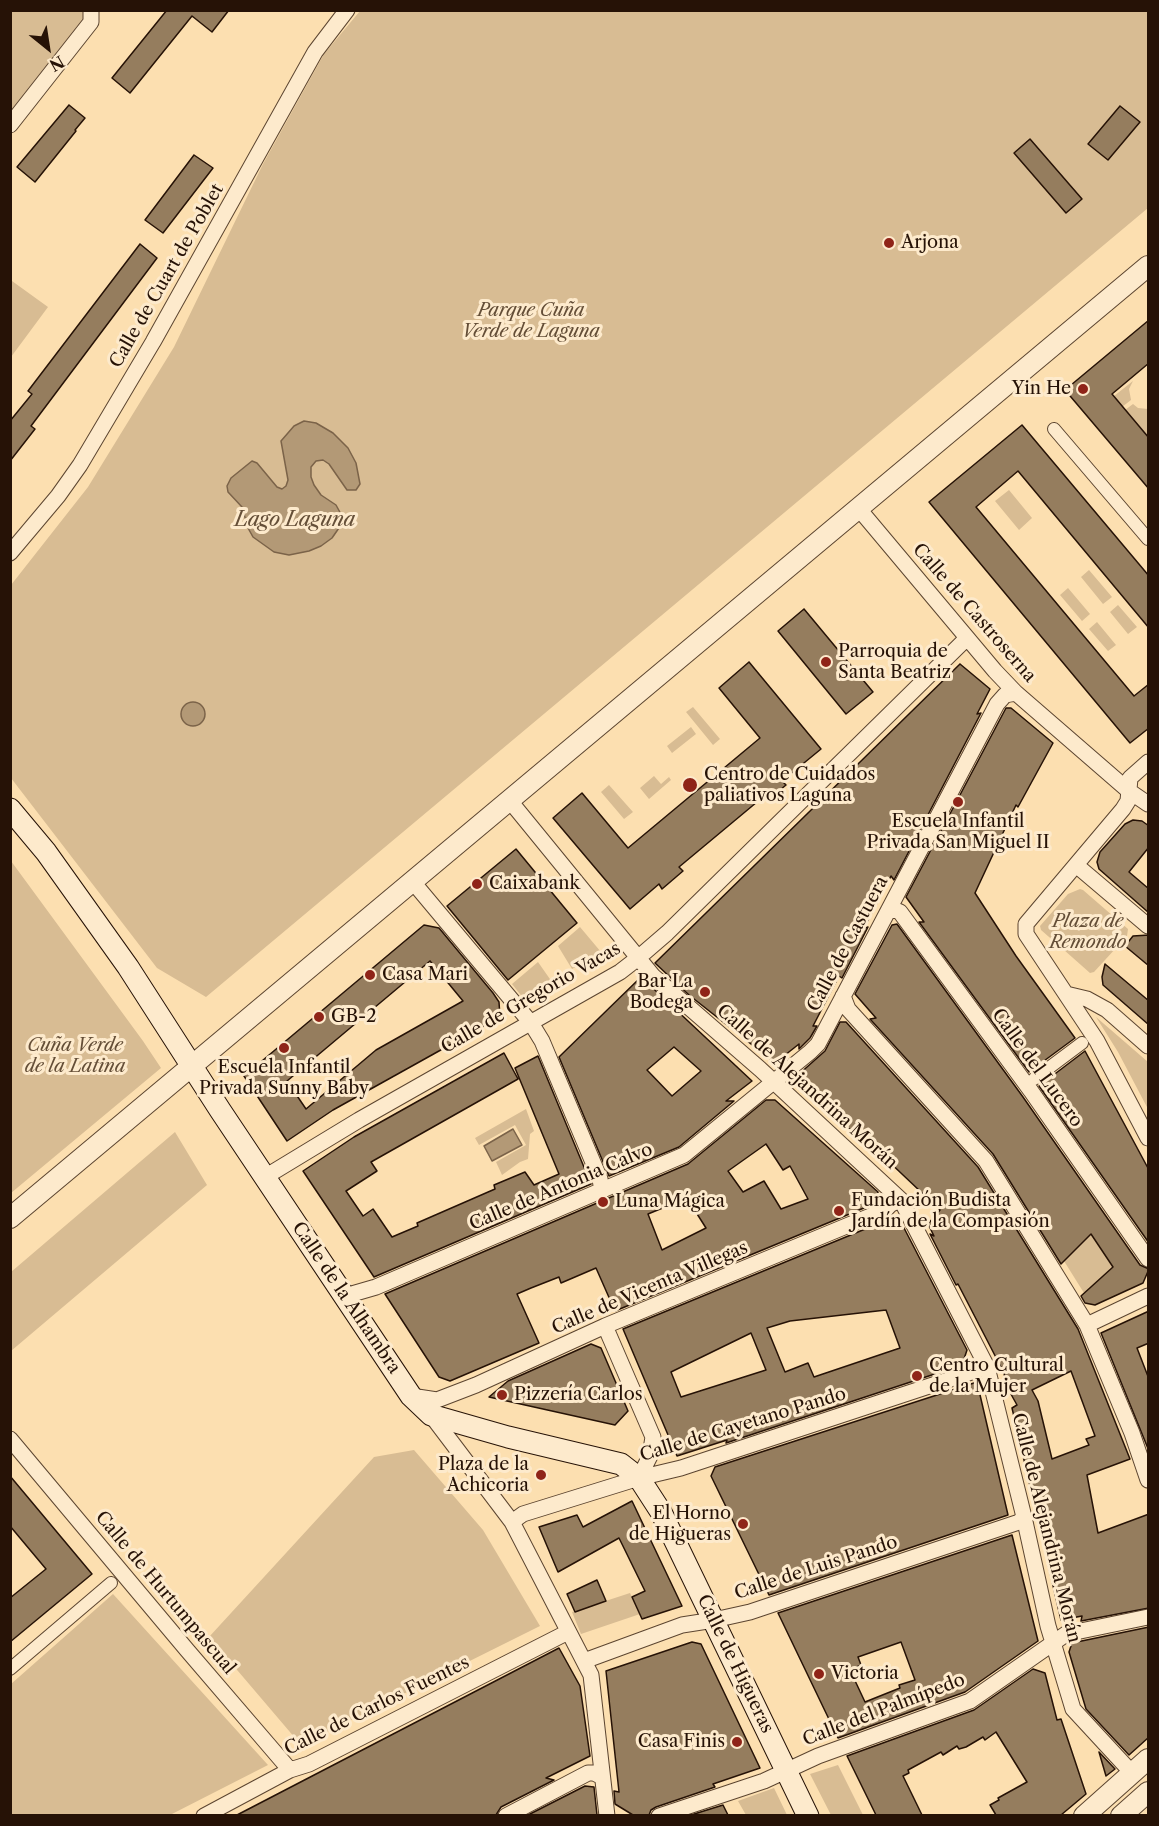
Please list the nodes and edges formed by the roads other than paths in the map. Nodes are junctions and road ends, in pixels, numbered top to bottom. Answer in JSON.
{"nodes":[{"id":1,"x":91,"y":10,"type":"edge"},
{"id":2,"x":347,"y":10,"type":"edge"},
{"id":3,"x":10,"y":125,"type":"edge"},
{"id":4,"x":1149,"y":266,"type":"edge"},
{"id":5,"x":1054,"y":429,"type":"dead end"},
{"id":6,"x":859,"y":509,"type":"junction"},
{"id":7,"x":1149,"y":539,"type":"edge"},
{"id":8,"x":10,"y":553,"type":"edge"},
{"id":9,"x":967,"y":638,"type":"junction"},
{"id":10,"x":1016,"y":693,"type":"junction"},
{"id":11,"x":1149,"y":762,"type":"edge"},
{"id":12,"x":1129,"y":791,"type":"junction"},
{"id":13,"x":510,"y":801,"type":"junction"},
{"id":14,"x":1149,"y":804,"type":"edge"},
{"id":15,"x":10,"y":809,"type":"edge"},
{"id":16,"x":1076,"y":865,"type":"junction"},
{"id":17,"x":413,"y":882,"type":"junction"},
{"id":18,"x":888,"y":911,"type":"junction"},
{"id":19,"x":1149,"y":926,"type":"edge"},
{"id":20,"x":638,"y":958,"type":"junction"},
{"id":21,"x":1065,"y":994,"type":"junction"},
{"id":22,"x":843,"y":996,"type":"junction"},
{"id":23,"x":531,"y":1023,"type":"junction"},
{"id":24,"x":1082,"y":1043,"type":"dead end"},
{"id":25,"x":1149,"y":1046,"type":"edge"},
{"id":26,"x":191,"y":1067,"type":"junction"},
{"id":27,"x":1034,"y":1079,"type":"dead end"},
{"id":28,"x":773,"y":1081,"type":"junction"},
{"id":29,"x":1149,"y":1138,"type":"edge"},
{"id":30,"x":265,"y":1177,"type":"junction"},
{"id":31,"x":602,"y":1191,"type":"junction"},
{"id":32,"x":901,"y":1200,"type":"junction"},
{"id":33,"x":10,"y":1218,"type":"edge"},
{"id":34,"x":1149,"y":1259,"type":"edge"},
{"id":35,"x":345,"y":1296,"type":"junction"},
{"id":36,"x":1149,"y":1296,"type":"edge"},
{"id":37,"x":605,"y":1326,"type":"junction"},
{"id":38,"x":1087,"y":1326,"type":"junction"},
{"id":39,"x":987,"y":1367,"type":"junction"},
{"id":40,"x":411,"y":1396,"type":"junction"},
{"id":41,"x":431,"y":1415,"type":"junction"},
{"id":42,"x":10,"y":1439,"type":"edge"},
{"id":43,"x":639,"y":1478,"type":"junction"},
{"id":44,"x":1149,"y":1480,"type":"edge"},
{"id":45,"x":1024,"y":1516,"type":"junction"},
{"id":46,"x":512,"y":1522,"type":"junction"},
{"id":47,"x":111,"y":1583,"type":"dead end"},
{"id":48,"x":1149,"y":1617,"type":"edge"},
{"id":49,"x":714,"y":1620,"type":"junction"},
{"id":50,"x":568,"y":1632,"type":"junction"},
{"id":51,"x":1053,"y":1644,"type":"junction"},
{"id":52,"x":584,"y":1661,"type":"junction"},
{"id":53,"x":10,"y":1669,"type":"edge"},
{"id":54,"x":1149,"y":1759,"type":"edge"},
{"id":55,"x":290,"y":1770,"type":"junction"},
{"id":56,"x":787,"y":1771,"type":"junction"},
{"id":57,"x":1133,"y":1774,"type":"junction"},
{"id":58,"x":602,"y":1777,"type":"junction"},
{"id":59,"x":1149,"y":1792,"type":"edge"},
{"id":60,"x":204,"y":1815,"type":"edge"},
{"id":61,"x":506,"y":1815,"type":"edge"},
{"id":62,"x":607,"y":1815,"type":"edge"},
{"id":63,"x":659,"y":1815,"type":"edge"},
{"id":64,"x":808,"y":1815,"type":"edge"},
{"id":65,"x":1084,"y":1815,"type":"edge"},
{"id":66,"x":1121,"y":1815,"type":"edge"}],
"edges":[{"from":1,"to":3,"type":"street"},
{"from":2,"to":8,"type":"street","name":"Calle de Cuart de Poblet"},
{"from":4,"to":6,"type":"street"},
{"from":5,"to":7,"type":"street"},
{"from":6,"to":9,"type":"street","name":"Calle de Castroserna"},
{"from":6,"to":13,"type":"street"},
{"from":9,"to":10,"type":"street","name":"Calle de Castroserna"},
{"from":9,"to":20,"type":"street","name":"Calle de Gregorio Vacas"},
{"from":10,"to":12,"type":"street","name":"Calle de Castroserna"},
{"from":10,"to":18,"type":"street","name":"Calle de Castuera"},
{"from":11,"to":12,"type":"street"},
{"from":12,"to":14,"type":"street","name":"Calle de Castroserna"},
{"from":12,"to":16,"type":"street"},
{"from":13,"to":17,"type":"street"},
{"from":13,"to":20,"type":"street","name":"Calle de Alejandrina Morán"},
{"from":15,"to":26,"type":"main road","name":"Calle de la Alhambra"},
{"from":16,"to":19,"type":"street"},
{"from":16,"to":21,"type":"street"},
{"from":17,"to":23,"type":"street"},
{"from":17,"to":26,"type":"street"},
{"from":18,"to":22,"type":"street","name":"Calle de Castuera"},
{"from":18,"to":34,"type":"street","name":"Calle del Lucero"},
{"from":20,"to":23,"type":"street","name":"Calle de Gregorio Vacas"},
{"from":20,"to":28,"type":"street","name":"Calle de Alejandrina Morán"},
{"from":21,"to":25,"type":"street"},
{"from":21,"to":29,"type":"street"},
{"from":22,"to":28,"type":"street","name":"Calle de Castuera"},
{"from":22,"to":38,"type":"street"},
{"from":23,"to":30,"type":"street","name":"Calle de Gregorio Vacas"},
{"from":23,"to":31,"type":"street"},
{"from":24,"to":27,"type":"street"},
{"from":26,"to":30,"type":"main road","name":"Calle de la Alhambra"},
{"from":26,"to":33,"type":"street"},
{"from":28,"to":31,"type":"street","name":"Calle de Antonia Calvo"},
{"from":28,"to":32,"type":"street","name":"Calle de Alejandrina Morán"},
{"from":30,"to":35,"type":"main road","name":"Calle de la Alhambra"},
{"from":31,"to":35,"type":"street","name":"Calle de Antonia Calvo"},
{"from":32,"to":37,"type":"street","name":"Calle de Vicenta Villegas"},
{"from":32,"to":39,"type":"street","name":"Calle de Alejandrina Morán"},
{"from":35,"to":40,"type":"main road","name":"Calle de la Alhambra"},
{"from":36,"to":38,"type":"street"},
{"from":37,"to":40,"type":"street","name":"Calle de Vicenta Villegas"},
{"from":37,"to":43,"type":"street"},
{"from":38,"to":44,"type":"street"},
{"from":39,"to":43,"type":"street","name":"Calle de Cayetano Pando"},
{"from":39,"to":45,"type":"street","name":"Calle de Alejandrina Morán"},
{"from":40,"to":41,"type":"main road","name":"Calle de la Alhambra"},
{"from":41,"to":43,"type":"main road"},
{"from":41,"to":46,"type":"street","name":"Calle de la Alhambra"},
{"from":42,"to":55,"type":"street","name":"Calle de Hurtumpascual"},
{"from":43,"to":46,"type":"street","name":"Calle de Cayetano Pando"},
{"from":43,"to":49,"type":"main road","name":"Calle de Higueras"},
{"from":45,"to":49,"type":"street","name":"Calle de Luis Pando"},
{"from":45,"to":51,"type":"street","name":"Calle de Alejandrina Morán"},
{"from":46,"to":50,"type":"street","name":"Calle de la Alhambra"},
{"from":47,"to":53,"type":"street"},
{"from":48,"to":51,"type":"street","name":"Calle del Palmípedo"},
{"from":49,"to":52,"type":"street","name":"Calle de Luis Pando"},
{"from":49,"to":56,"type":"main road","name":"Calle de Higueras"},
{"from":50,"to":52,"type":"street","name":"Calle de la Alhambra"},
{"from":50,"to":55,"type":"street","name":"Calle de Carlos Fuentes"},
{"from":51,"to":56,"type":"street","name":"Calle del Palmípedo"},
{"from":51,"to":57,"type":"street","name":"Calle de Alejandrina Morán"},
{"from":52,"to":58,"type":"street","name":"Calle de la Alhambra"},
{"from":54,"to":57,"type":"street"},
{"from":55,"to":60,"type":"street","name":"Calle de Carlos Fuentes"},
{"from":56,"to":63,"type":"street","name":"Calle del Palmípedo"},
{"from":56,"to":64,"type":"main road","name":"Calle de Higueras"},
{"from":57,"to":65,"type":"street"},
{"from":58,"to":61,"type":"street"},
{"from":58,"to":62,"type":"street","name":"Calle de la Alhambra"},
{"from":59,"to":66,"type":"street"}]}
